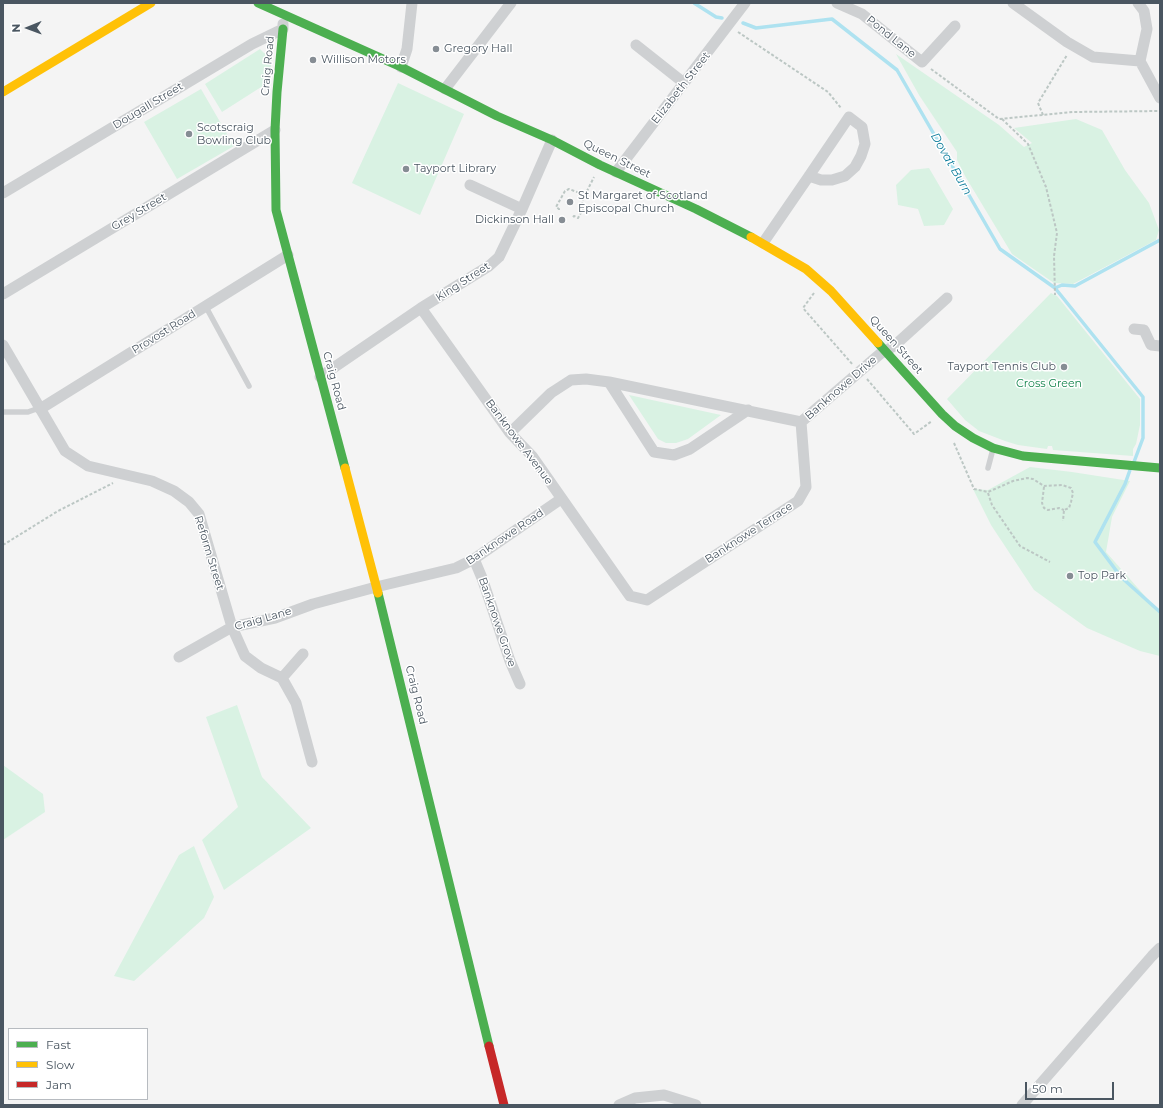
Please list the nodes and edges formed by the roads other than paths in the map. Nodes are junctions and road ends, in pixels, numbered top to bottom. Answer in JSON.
{"nodes":[{"id":1,"x":151,"y":3,"type":"edge"},
{"id":2,"x":258,"y":3,"type":"edge"},
{"id":3,"x":412,"y":3,"type":"edge"},
{"id":4,"x":511,"y":3,"type":"edge"},
{"id":5,"x":745,"y":3,"type":"edge"},
{"id":6,"x":837,"y":3,"type":"edge"},
{"id":7,"x":1013,"y":3,"type":"edge"},
{"id":8,"x":1138,"y":3,"type":"edge"},
{"id":9,"x":284,"y":15,"type":"junction"},
{"id":10,"x":955,"y":26,"type":"dead end"},
{"id":11,"x":283,"y":29,"type":"junction"},
{"id":12,"x":636,"y":45,"type":"dead end"},
{"id":13,"x":1140,"y":60,"type":"junction"},
{"id":14,"x":401,"y":67,"type":"junction"},
{"id":15,"x":684,"y":83,"type":"junction"},
{"id":16,"x":445,"y":89,"type":"junction"},
{"id":17,"x":3,"y":92,"type":"edge"},
{"id":18,"x":1160,"y":98,"type":"edge"},
{"id":19,"x":275,"y":130,"type":"junction"},
{"id":20,"x":552,"y":140,"type":"junction"},
{"id":21,"x":616,"y":172,"type":"junction"},
{"id":22,"x":809,"y":176,"type":"junction"},
{"id":23,"x":470,"y":185,"type":"dead end"},
{"id":24,"x":3,"y":192,"type":"edge"},
{"id":25,"x":522,"y":209,"type":"junction"},
{"id":26,"x":763,"y":243,"type":"junction"},
{"id":27,"x":288,"y":255,"type":"junction"},
{"id":28,"x":3,"y":294,"type":"edge"},
{"id":29,"x":948,"y":298,"type":"dead end"},
{"id":30,"x":206,"y":307,"type":"junction"},
{"id":31,"x":421,"y":308,"type":"junction"},
{"id":32,"x":1134,"y":329,"type":"dead end"},
{"id":33,"x":3,"y":345,"type":"edge"},
{"id":34,"x":1160,"y":346,"type":"edge"},
{"id":35,"x":886,"y":350,"type":"junction"},
{"id":36,"x":320,"y":377,"type":"junction"},
{"id":37,"x":609,"y":382,"type":"junction"},
{"id":38,"x":249,"y":386,"type":"dead end"},
{"id":39,"x":40,"y":409,"type":"junction"},
{"id":40,"x":748,"y":410,"type":"junction"},
{"id":41,"x":3,"y":412,"type":"edge"},
{"id":42,"x":801,"y":422,"type":"junction"},
{"id":43,"x":510,"y":433,"type":"junction"},
{"id":44,"x":993,"y":448,"type":"junction"},
{"id":45,"x":988,"y":468,"type":"dead end"},
{"id":46,"x":1160,"y":468,"type":"edge"},
{"id":47,"x":561,"y":499,"type":"junction"},
{"id":48,"x":474,"y":560,"type":"junction"},
{"id":49,"x":376,"y":587,"type":"junction"},
{"id":50,"x":630,"y":596,"type":"joint"},
{"id":51,"x":232,"y":627,"type":"junction"},
{"id":52,"x":303,"y":654,"type":"dead end"},
{"id":53,"x":179,"y":657,"type":"dead end"},
{"id":54,"x":282,"y":678,"type":"junction"},
{"id":55,"x":520,"y":684,"type":"dead end"},
{"id":56,"x":312,"y":762,"type":"dead end"},
{"id":57,"x":1160,"y":948,"type":"edge"},
{"id":58,"x":504,"y":1105,"type":"edge"},
{"id":59,"x":618,"y":1105,"type":"edge"},
{"id":60,"x":696,"y":1105,"type":"edge"},
{"id":61,"x":1022,"y":1105,"type":"edge"}],
"edges":[{"from":1,"to":17,"type":"main road"},
{"from":2,"to":9,"type":"main road","name":"Queen Street"},
{"from":3,"to":14,"type":"street"},
{"from":4,"to":16,"type":"street"},
{"from":5,"to":15,"type":"street","name":"Elizabeth Street"},
{"from":6,"to":10,"type":"street","name":"Pond Lane"},
{"from":7,"to":13,"type":"street"},
{"from":8,"to":13,"type":"street"},
{"from":9,"to":11,"type":"street"},
{"from":9,"to":14,"type":"main road","name":"Queen Street"},
{"from":11,"to":19,"type":"main road","name":"Craig Road"},
{"from":11,"to":24,"type":"street","name":"Dougall Street"},
{"from":12,"to":15,"type":"street"},
{"from":13,"to":18,"type":"street"},
{"from":14,"to":16,"type":"main road","name":"Queen Street"},
{"from":15,"to":21,"type":"street","name":"Elizabeth Street"},
{"from":16,"to":20,"type":"main road","name":"Queen Street"},
{"from":19,"to":27,"type":"main road","name":"Craig Road"},
{"from":19,"to":28,"type":"street","name":"Grey Street"},
{"from":20,"to":21,"type":"main road","name":"Queen Street"},
{"from":20,"to":25,"type":"street","name":"King Street"},
{"from":21,"to":26,"type":"main road","name":"Queen Street"},
{"from":22,"to":22,"type":"street"},
{"from":22,"to":26,"type":"street"},
{"from":23,"to":25,"type":"street"},
{"from":25,"to":31,"type":"street","name":"King Street"},
{"from":26,"to":35,"type":"main road","name":"Queen Street"},
{"from":27,"to":30,"type":"street","name":"Provost Road"},
{"from":27,"to":36,"type":"main road","name":"Craig Road"},
{"from":29,"to":35,"type":"street","name":"Banknowe Drive"},
{"from":30,"to":38,"type":"lane"},
{"from":30,"to":39,"type":"street","name":"Provost Road"},
{"from":31,"to":36,"type":"street","name":"King Street"},
{"from":31,"to":43,"type":"street","name":"Banknowe Avenue"},
{"from":32,"to":34,"type":"street"},
{"from":33,"to":39,"type":"street","name":"Reform Street"},
{"from":35,"to":42,"type":"street","name":"Banknowe Drive"},
{"from":35,"to":44,"type":"main road","name":"Queen Street"},
{"from":36,"to":49,"type":"main road","name":"Craig Road"},
{"from":37,"to":40,"type":"street","name":"Banknowe Drive"},
{"from":37,"to":40,"type":"street"},
{"from":37,"to":43,"type":"street","name":"Banknowe Drive"},
{"from":39,"to":41,"type":"lane"},
{"from":39,"to":51,"type":"street","name":"Reform Street"},
{"from":40,"to":42,"type":"street","name":"Banknowe Drive"},
{"from":42,"to":50,"type":"street","name":"Banknowe Terrace"},
{"from":43,"to":47,"type":"street","name":"Banknowe Avenue"},
{"from":44,"to":45,"type":"lane"},
{"from":44,"to":46,"type":"main road","name":"Queen Street"},
{"from":47,"to":48,"type":"street","name":"Banknowe Road"},
{"from":47,"to":50,"type":"street","name":"Banknowe Avenue"},
{"from":48,"to":49,"type":"street","name":"Banknowe Road"},
{"from":48,"to":55,"type":"street","name":"Banknowe Grove"},
{"from":49,"to":51,"type":"street","name":"Craig Lane"},
{"from":49,"to":58,"type":"main road","name":"Craig Road"},
{"from":51,"to":53,"type":"street","name":"Craig Lane"},
{"from":51,"to":54,"type":"street","name":"Reform Street"},
{"from":52,"to":54,"type":"street"},
{"from":54,"to":56,"type":"street"},
{"from":57,"to":61,"type":"street"},
{"from":59,"to":60,"type":"street"}]}
